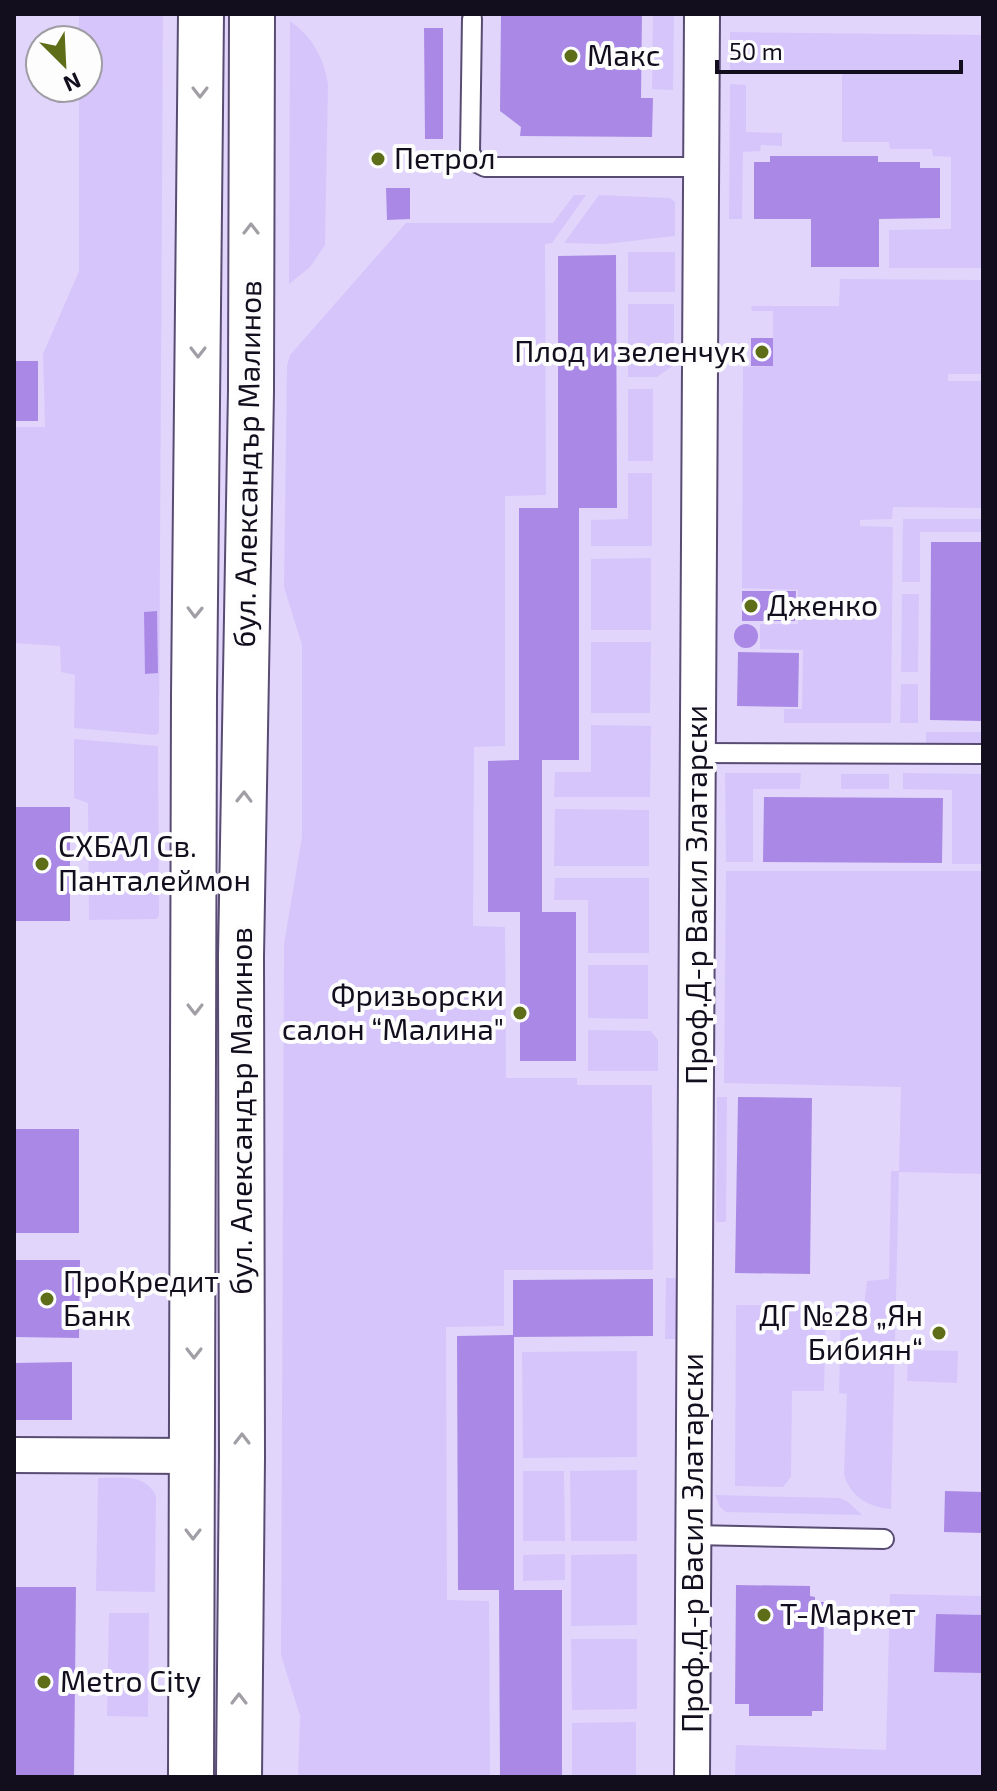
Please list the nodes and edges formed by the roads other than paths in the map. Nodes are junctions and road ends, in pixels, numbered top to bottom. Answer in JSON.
{"nodes":[{"id":1,"x":201,"y":14,"type":"edge"},
{"id":2,"x":252,"y":14,"type":"edge"},
{"id":3,"x":702,"y":14,"type":"edge"},
{"id":4,"x":472,"y":19,"type":"dead end"},
{"id":5,"x":701,"y":167,"type":"junction"},
{"id":6,"x":698,"y":753,"type":"junction"},
{"id":7,"x":983,"y":754,"type":"edge"},
{"id":8,"x":14,"y":1455,"type":"edge"},
{"id":9,"x":193,"y":1456,"type":"junction"},
{"id":10,"x":693,"y":1535,"type":"junction"},
{"id":11,"x":884,"y":1539,"type":"dead end"},
{"id":12,"x":191,"y":1777,"type":"edge"},
{"id":13,"x":239,"y":1777,"type":"edge"},
{"id":14,"x":692,"y":1777,"type":"edge"}],
"edges":[{"from":1,"to":9,"type":"main road","name":"бул. Александър Малинов","one_way":true},
{"from":13,"to":2,"type":"main road","name":"бул. Александър Малинов","one_way":true},
{"from":3,"to":5,"type":"street","name":"Проф.Д-р Васил Златарски"},
{"from":4,"to":5,"type":"lane"},
{"from":5,"to":6,"type":"street","name":"Проф.Д-р Васил Златарски"},
{"from":6,"to":7,"type":"lane"},
{"from":6,"to":10,"type":"street","name":"Проф.Д-р Васил Златарски"},
{"from":8,"to":9,"type":"street"},
{"from":9,"to":12,"type":"main road","name":"бул. Александър Малинов","one_way":true},
{"from":10,"to":11,"type":"lane"},
{"from":10,"to":14,"type":"street","name":"Проф.Д-р Васил Златарски"}]}
